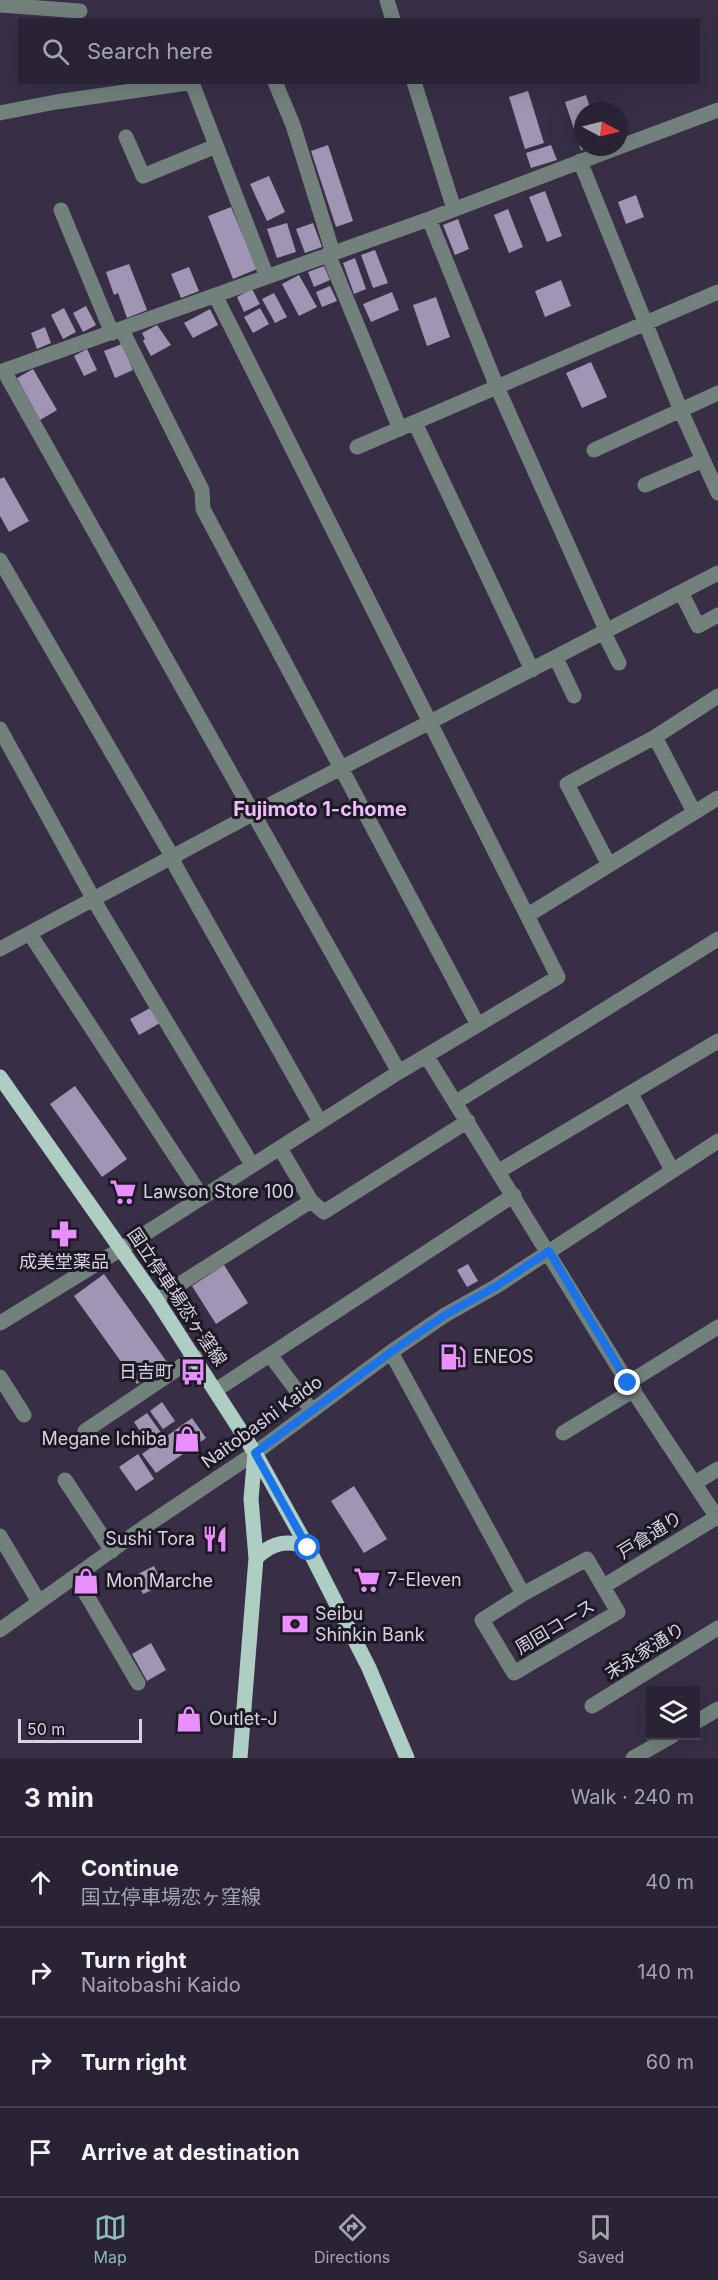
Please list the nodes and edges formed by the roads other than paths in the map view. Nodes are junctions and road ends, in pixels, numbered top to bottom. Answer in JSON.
{"nodes":[{"id":1,"x":387,"y":0,"type":"edge"},
{"id":2,"x":0,"y":5,"type":"edge"},
{"id":3,"x":80,"y":11,"type":"dead end"},
{"id":4,"x":392,"y":18,"type":"edge"},
{"id":5,"x":186,"y":84,"type":"edge"},
{"id":6,"x":193,"y":84,"type":"edge"},
{"id":7,"x":276,"y":84,"type":"edge"},
{"id":8,"x":415,"y":84,"type":"edge"},
{"id":9,"x":718,"y":110,"type":"edge"},
{"id":10,"x":0,"y":112,"type":"edge"},
{"id":11,"x":126,"y":137,"type":"dead end"},
{"id":12,"x":628,"y":144,"type":"edge"},
{"id":13,"x":216,"y":146,"type":"junction"},
{"id":14,"x":594,"y":156,"type":"edge"},
{"id":15,"x":580,"y":161,"type":"junction"},
{"id":16,"x":454,"y":209,"type":"junction"},
{"id":17,"x":61,"y":210,"type":"dead end"},
{"id":18,"x":429,"y":219,"type":"junction"},
{"id":19,"x":330,"y":253,"type":"junction"},
{"id":20,"x":267,"y":277,"type":"junction"},
{"id":21,"x":718,"y":292,"type":"edge"},
{"id":22,"x":216,"y":297,"type":"junction"},
{"id":23,"x":647,"y":323,"type":"junction"},
{"id":24,"x":117,"y":331,"type":"junction"},
{"id":25,"x":2,"y":372,"type":"edge"},
{"id":26,"x":497,"y":387,"type":"junction"},
{"id":27,"x":718,"y":393,"type":"edge"},
{"id":28,"x":681,"y":411,"type":"junction"},
{"id":29,"x":416,"y":423,"type":"junction"},
{"id":30,"x":400,"y":429,"type":"junction"},
{"id":31,"x":357,"y":447,"type":"dead end"},
{"id":32,"x":594,"y":450,"type":"dead end"},
{"id":33,"x":703,"y":460,"type":"junction"},
{"id":34,"x":645,"y":485,"type":"dead end"},
{"id":35,"x":718,"y":493,"type":"edge"},
{"id":36,"x":0,"y":560,"type":"edge"},
{"id":37,"x":718,"y":573,"type":"edge"},
{"id":38,"x":681,"y":592,"type":"junction"},
{"id":39,"x":718,"y":615,"type":"edge"},
{"id":40,"x":605,"y":632,"type":"junction"},
{"id":41,"x":556,"y":658,"type":"junction"},
{"id":42,"x":619,"y":663,"type":"dead end"},
{"id":43,"x":532,"y":670,"type":"junction"},
{"id":44,"x":574,"y":696,"type":"dead end"},
{"id":45,"x":718,"y":696,"type":"edge"},
{"id":46,"x":432,"y":722,"type":"junction"},
{"id":47,"x":0,"y":729,"type":"edge"},
{"id":48,"x":655,"y":737,"type":"junction"},
{"id":49,"x":342,"y":769,"type":"junction"},
{"id":50,"x":718,"y":798,"type":"edge"},
{"id":51,"x":694,"y":812,"type":"junction"},
{"id":52,"x":254,"y":813,"type":"junction"},
{"id":53,"x":172,"y":858,"type":"junction"},
{"id":54,"x":609,"y":865,"type":"junction"},
{"id":55,"x":94,"y":898,"type":"junction"},
{"id":56,"x":528,"y":915,"type":"junction"},
{"id":57,"x":30,"y":934,"type":"junction"},
{"id":58,"x":718,"y":939,"type":"edge"},
{"id":59,"x":1,"y":947,"type":"edge"},
{"id":60,"x":478,"y":1025,"type":"junction"},
{"id":61,"x":718,"y":1041,"type":"edge"},
{"id":62,"x":427,"y":1057,"type":"junction"},
{"id":63,"x":399,"y":1072,"type":"junction"},
{"id":64,"x":0,"y":1077,"type":"edge"},
{"id":65,"x":632,"y":1094,"type":"junction"},
{"id":66,"x":456,"y":1102,"type":"junction"},
{"id":67,"x":468,"y":1121,"type":"junction"},
{"id":68,"x":320,"y":1122,"type":"junction"},
{"id":69,"x":718,"y":1141,"type":"edge"},
{"id":70,"x":280,"y":1148,"type":"junction"},
{"id":71,"x":252,"y":1165,"type":"junction"},
{"id":72,"x":672,"y":1170,"type":"junction"},
{"id":73,"x":500,"y":1172,"type":"junction"},
{"id":74,"x":514,"y":1195,"type":"junction"},
{"id":75,"x":202,"y":1197,"type":"junction"},
{"id":76,"x":311,"y":1201,"type":"junction"},
{"id":77,"x":121,"y":1249,"type":"junction"},
{"id":78,"x":549,"y":1251,"type":"junction"},
{"id":79,"x":156,"y":1299,"type":"junction"},
{"id":80,"x":0,"y":1323,"type":"edge"},
{"id":81,"x":718,"y":1327,"type":"edge"},
{"id":82,"x":391,"y":1352,"type":"junction"},
{"id":83,"x":270,"y":1355,"type":"junction"},
{"id":84,"x":195,"y":1357,"type":"junction"},
{"id":85,"x":0,"y":1377,"type":"edge"},
{"id":86,"x":631,"y":1386,"type":"junction"},
{"id":87,"x":216,"y":1390,"type":"junction"},
{"id":88,"x":312,"y":1411,"type":"junction"},
{"id":89,"x":24,"y":1415,"type":"dead end"},
{"id":90,"x":86,"y":1431,"type":"dead end"},
{"id":91,"x":563,"y":1433,"type":"dead end"},
{"id":92,"x":255,"y":1453,"type":"junction"},
{"id":93,"x":718,"y":1469,"type":"edge"},
{"id":94,"x":66,"y":1480,"type":"dead end"},
{"id":95,"x":695,"y":1483,"type":"junction"},
{"id":96,"x":717,"y":1518,"type":"edge"},
{"id":97,"x":0,"y":1536,"type":"edge"},
{"id":98,"x":308,"y":1548,"type":"junction"},
{"id":99,"x":112,"y":1551,"type":"junction"},
{"id":100,"x":256,"y":1558,"type":"junction"},
{"id":101,"x":76,"y":1577,"type":"junction"},
{"id":102,"x":604,"y":1586,"type":"junction"},
{"id":103,"x":523,"y":1593,"type":"junction"},
{"id":104,"x":39,"y":1602,"type":"junction"},
{"id":105,"x":718,"y":1628,"type":"edge"},
{"id":106,"x":0,"y":1630,"type":"edge"},
{"id":107,"x":138,"y":1683,"type":"dead end"},
{"id":108,"x":592,"y":1706,"type":"dead end"},
{"id":109,"x":718,"y":1709,"type":"edge"},
{"id":110,"x":700,"y":1720,"type":"edge"},
{"id":111,"x":665,"y":1740,"type":"edge"},
{"id":112,"x":240,"y":1758,"type":"edge"},
{"id":113,"x":407,"y":1758,"type":"edge"},
{"id":114,"x":633,"y":1758,"type":"edge"}],
"edges":[{"from":1,"to":4,"type":"street"},
{"from":2,"to":3,"type":"street"},
{"from":5,"to":10,"type":"street"},
{"from":6,"to":13,"type":"street"},
{"from":7,"to":19,"type":"street"},
{"from":8,"to":16,"type":"street"},
{"from":9,"to":12,"type":"street"},
{"from":11,"to":13,"type":"street"},
{"from":13,"to":20,"type":"street"},
{"from":14,"to":15,"type":"street"},
{"from":15,"to":16,"type":"street"},
{"from":15,"to":23,"type":"street"},
{"from":16,"to":18,"type":"street"},
{"from":17,"to":24,"type":"street"},
{"from":18,"to":19,"type":"street"},
{"from":18,"to":26,"type":"street"},
{"from":19,"to":20,"type":"street"},
{"from":19,"to":30,"type":"street"},
{"from":20,"to":22,"type":"street"},
{"from":21,"to":23,"type":"street"},
{"from":22,"to":24,"type":"street"},
{"from":22,"to":46,"type":"street"},
{"from":23,"to":26,"type":"street"},
{"from":23,"to":28,"type":"street"},
{"from":24,"to":25,"type":"street"},
{"from":24,"to":49,"type":"street"},
{"from":25,"to":52,"type":"street"},
{"from":26,"to":29,"type":"street"},
{"from":26,"to":40,"type":"street"},
{"from":27,"to":28,"type":"street"},
{"from":28,"to":32,"type":"street"},
{"from":28,"to":33,"type":"street"},
{"from":29,"to":30,"type":"street"},
{"from":29,"to":43,"type":"street"},
{"from":30,"to":31,"type":"street"},
{"from":33,"to":34,"type":"street"},
{"from":33,"to":35,"type":"street"},
{"from":36,"to":53,"type":"street"},
{"from":37,"to":38,"type":"street"},
{"from":38,"to":39,"type":"street"},
{"from":38,"to":40,"type":"street"},
{"from":40,"to":41,"type":"street"},
{"from":40,"to":42,"type":"street"},
{"from":41,"to":43,"type":"street"},
{"from":41,"to":44,"type":"street"},
{"from":43,"to":46,"type":"street"},
{"from":45,"to":48,"type":"street"},
{"from":46,"to":49,"type":"street"},
{"from":46,"to":56,"type":"street"},
{"from":47,"to":55,"type":"street"},
{"from":48,"to":51,"type":"street"},
{"from":48,"to":54,"type":"street"},
{"from":49,"to":52,"type":"street"},
{"from":49,"to":60,"type":"street"},
{"from":50,"to":51,"type":"street"},
{"from":51,"to":54,"type":"street"},
{"from":52,"to":53,"type":"street"},
{"from":52,"to":63,"type":"street"},
{"from":53,"to":55,"type":"street"},
{"from":53,"to":68,"type":"street"},
{"from":54,"to":56,"type":"street"},
{"from":55,"to":57,"type":"street"},
{"from":55,"to":71,"type":"street"},
{"from":56,"to":60,"type":"street"},
{"from":57,"to":59,"type":"street"},
{"from":57,"to":75,"type":"street"},
{"from":58,"to":66,"type":"street"},
{"from":60,"to":62,"type":"street"},
{"from":61,"to":65,"type":"street"},
{"from":62,"to":63,"type":"street"},
{"from":62,"to":66,"type":"street"},
{"from":63,"to":68,"type":"street"},
{"from":64,"to":77,"type":"main road","name":"国立停車場恋ヶ窪線"},
{"from":65,"to":72,"type":"street"},
{"from":65,"to":73,"type":"street"},
{"from":66,"to":67,"type":"street"},
{"from":67,"to":73,"type":"street"},
{"from":67,"to":76,"type":"street"},
{"from":68,"to":70,"type":"street"},
{"from":69,"to":72,"type":"street","name":"Naitobashi Kaido"},
{"from":70,"to":71,"type":"street"},
{"from":70,"to":76,"type":"street"},
{"from":71,"to":75,"type":"street"},
{"from":72,"to":78,"type":"street","name":"Naitobashi Kaido"},
{"from":73,"to":74,"type":"street"},
{"from":74,"to":78,"type":"street"},
{"from":74,"to":83,"type":"street"},
{"from":75,"to":77,"type":"street"},
{"from":76,"to":79,"type":"street"},
{"from":77,"to":79,"type":"main road","name":"国立停車場恋ヶ窪線"},
{"from":77,"to":80,"type":"street"},
{"from":78,"to":82,"type":"street","name":"Naitobashi Kaido"},
{"from":78,"to":86,"type":"street"},
{"from":79,"to":84,"type":"main road","name":"国立停車場恋ヶ窪線"},
{"from":81,"to":86,"type":"street"},
{"from":82,"to":88,"type":"street","name":"Naitobashi Kaido"},
{"from":82,"to":103,"type":"street"},
{"from":83,"to":87,"type":"street"},
{"from":83,"to":88,"type":"street"},
{"from":84,"to":87,"type":"main road","name":"国立停車場恋ヶ窪線"},
{"from":84,"to":90,"type":"street"},
{"from":85,"to":89,"type":"street"},
{"from":86,"to":91,"type":"street"},
{"from":86,"to":95,"type":"street"},
{"from":87,"to":92,"type":"main road","name":"国立停車場恋ヶ窪線"},
{"from":88,"to":92,"type":"street","name":"Naitobashi Kaido"},
{"from":92,"to":98,"type":"main road","name":"国立停車場恋ヶ窪線"},
{"from":92,"to":99,"type":"street","name":"Naitobashi Kaido"},
{"from":92,"to":100,"type":"main road"},
{"from":93,"to":95,"type":"street"},
{"from":94,"to":99,"type":"street"},
{"from":95,"to":96,"type":"street"},
{"from":96,"to":102,"type":"street","name":"戸倉通り"},
{"from":97,"to":104,"type":"street"},
{"from":98,"to":100,"type":"main road"},
{"from":98,"to":113,"type":"main road","name":"国立停車場恋ヶ窪線"},
{"from":99,"to":101,"type":"street","name":"Naitobashi Kaido"},
{"from":100,"to":112,"type":"main road"},
{"from":101,"to":104,"type":"street","name":"Naitobashi Kaido"},
{"from":101,"to":107,"type":"street"},
{"from":102,"to":103,"type":"street"},
{"from":102,"to":103,"type":"street","name":"周回コース"},
{"from":104,"to":106,"type":"street","name":"Naitobashi Kaido"},
{"from":105,"to":108,"type":"street","name":"末永家通り"},
{"from":109,"to":110,"type":"street"},
{"from":111,"to":114,"type":"street"}]}
